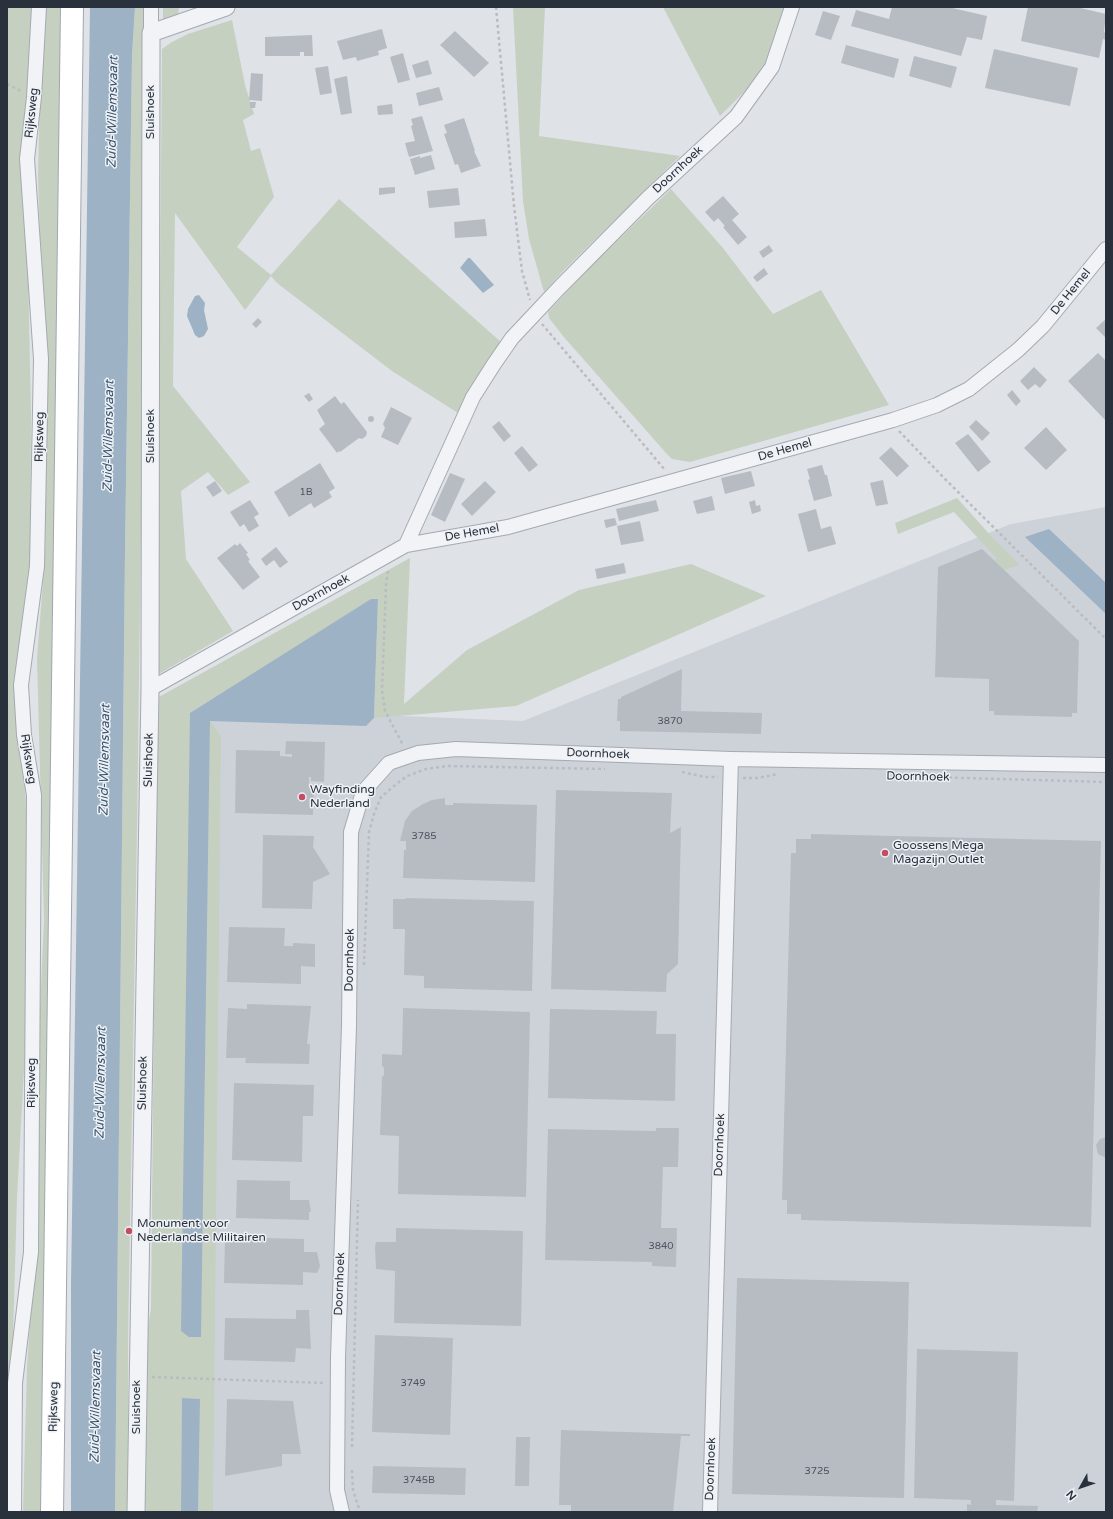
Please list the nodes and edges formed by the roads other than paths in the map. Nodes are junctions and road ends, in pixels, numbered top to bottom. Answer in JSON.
{"nodes":[{"id":1,"x":39,"y":7,"type":"edge"},
{"id":2,"x":72,"y":7,"type":"edge"},
{"id":3,"x":152,"y":7,"type":"edge"},
{"id":4,"x":226,"y":7,"type":"edge"},
{"id":5,"x":792,"y":7,"type":"edge"},
{"id":6,"x":151,"y":33,"type":"junction"},
{"id":7,"x":1106,"y":249,"type":"edge"},
{"id":8,"x":406,"y":545,"type":"junction"},
{"id":9,"x":150,"y":689,"type":"junction"},
{"id":10,"x":731,"y":759,"type":"junction"},
{"id":11,"x":1106,"y":765,"type":"edge"},
{"id":12,"x":14,"y":1512,"type":"edge"},
{"id":13,"x":52,"y":1512,"type":"edge"},
{"id":14,"x":136,"y":1512,"type":"edge"},
{"id":15,"x":342,"y":1512,"type":"edge"},
{"id":16,"x":710,"y":1512,"type":"edge"}],
"edges":[{"from":1,"to":12,"type":"street","name":"Rijksweg"},
{"from":2,"to":13,"type":"main road","name":"Rijksweg"},
{"from":3,"to":6,"type":"street","name":"Sluishoek"},
{"from":4,"to":6,"type":"street"},
{"from":5,"to":8,"type":"street","name":"Doornhoek"},
{"from":6,"to":9,"type":"street","name":"Sluishoek"},
{"from":7,"to":8,"type":"street","name":"De Hemel"},
{"from":8,"to":9,"type":"street","name":"Doornhoek"},
{"from":9,"to":14,"type":"street","name":"Sluishoek"},
{"from":10,"to":11,"type":"street","name":"Doornhoek"},
{"from":10,"to":15,"type":"street","name":"Doornhoek"},
{"from":10,"to":16,"type":"street","name":"Doornhoek"}]}
